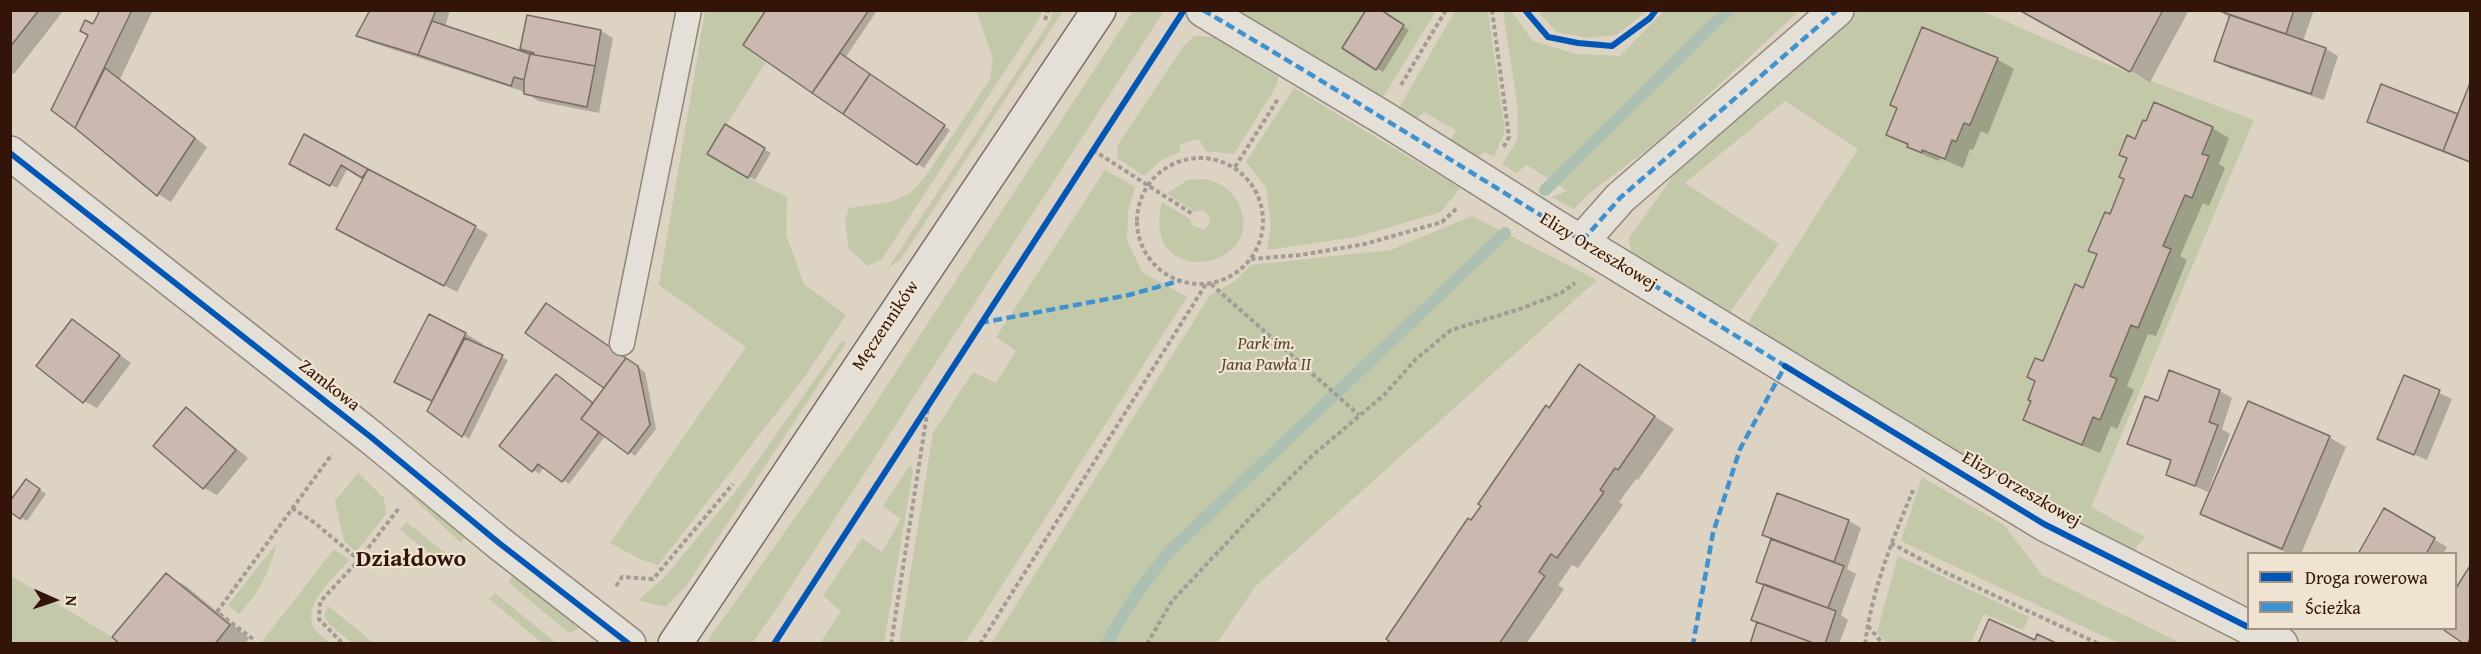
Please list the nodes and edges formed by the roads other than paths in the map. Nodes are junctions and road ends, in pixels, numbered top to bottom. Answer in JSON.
{"nodes":[{"id":1,"x":690,"y":10,"type":"edge"},
{"id":2,"x":1099,"y":10,"type":"edge"},
{"id":3,"x":1203,"y":10,"type":"edge"},
{"id":4,"x":1837,"y":10,"type":"edge"},
{"id":5,"x":10,"y":153,"type":"edge"},
{"id":6,"x":1595,"y":250,"type":"junction"},
{"id":7,"x":622,"y":343,"type":"dead end"},
{"id":8,"x":2247,"y":626,"type":"edge"},
{"id":9,"x":2254,"y":630,"type":"edge"},
{"id":10,"x":629,"y":644,"type":"edge"},
{"id":11,"x":675,"y":644,"type":"edge"},
{"id":12,"x":2281,"y":644,"type":"edge"}],
"edges":[{"from":1,"to":7,"type":"lane"},
{"from":2,"to":11,"type":"street","name":"Męczenników"},
{"from":3,"to":6,"type":"street","name":"Elizy Orzeszkowej"},
{"from":4,"to":6,"type":"street"},
{"from":5,"to":10,"type":"street","name":"Zamkowa"},
{"from":6,"to":8,"type":"street","name":"Elizy Orzeszkowej"},
{"from":9,"to":12,"type":"street","name":"Elizy Orzeszkowej"}]}
